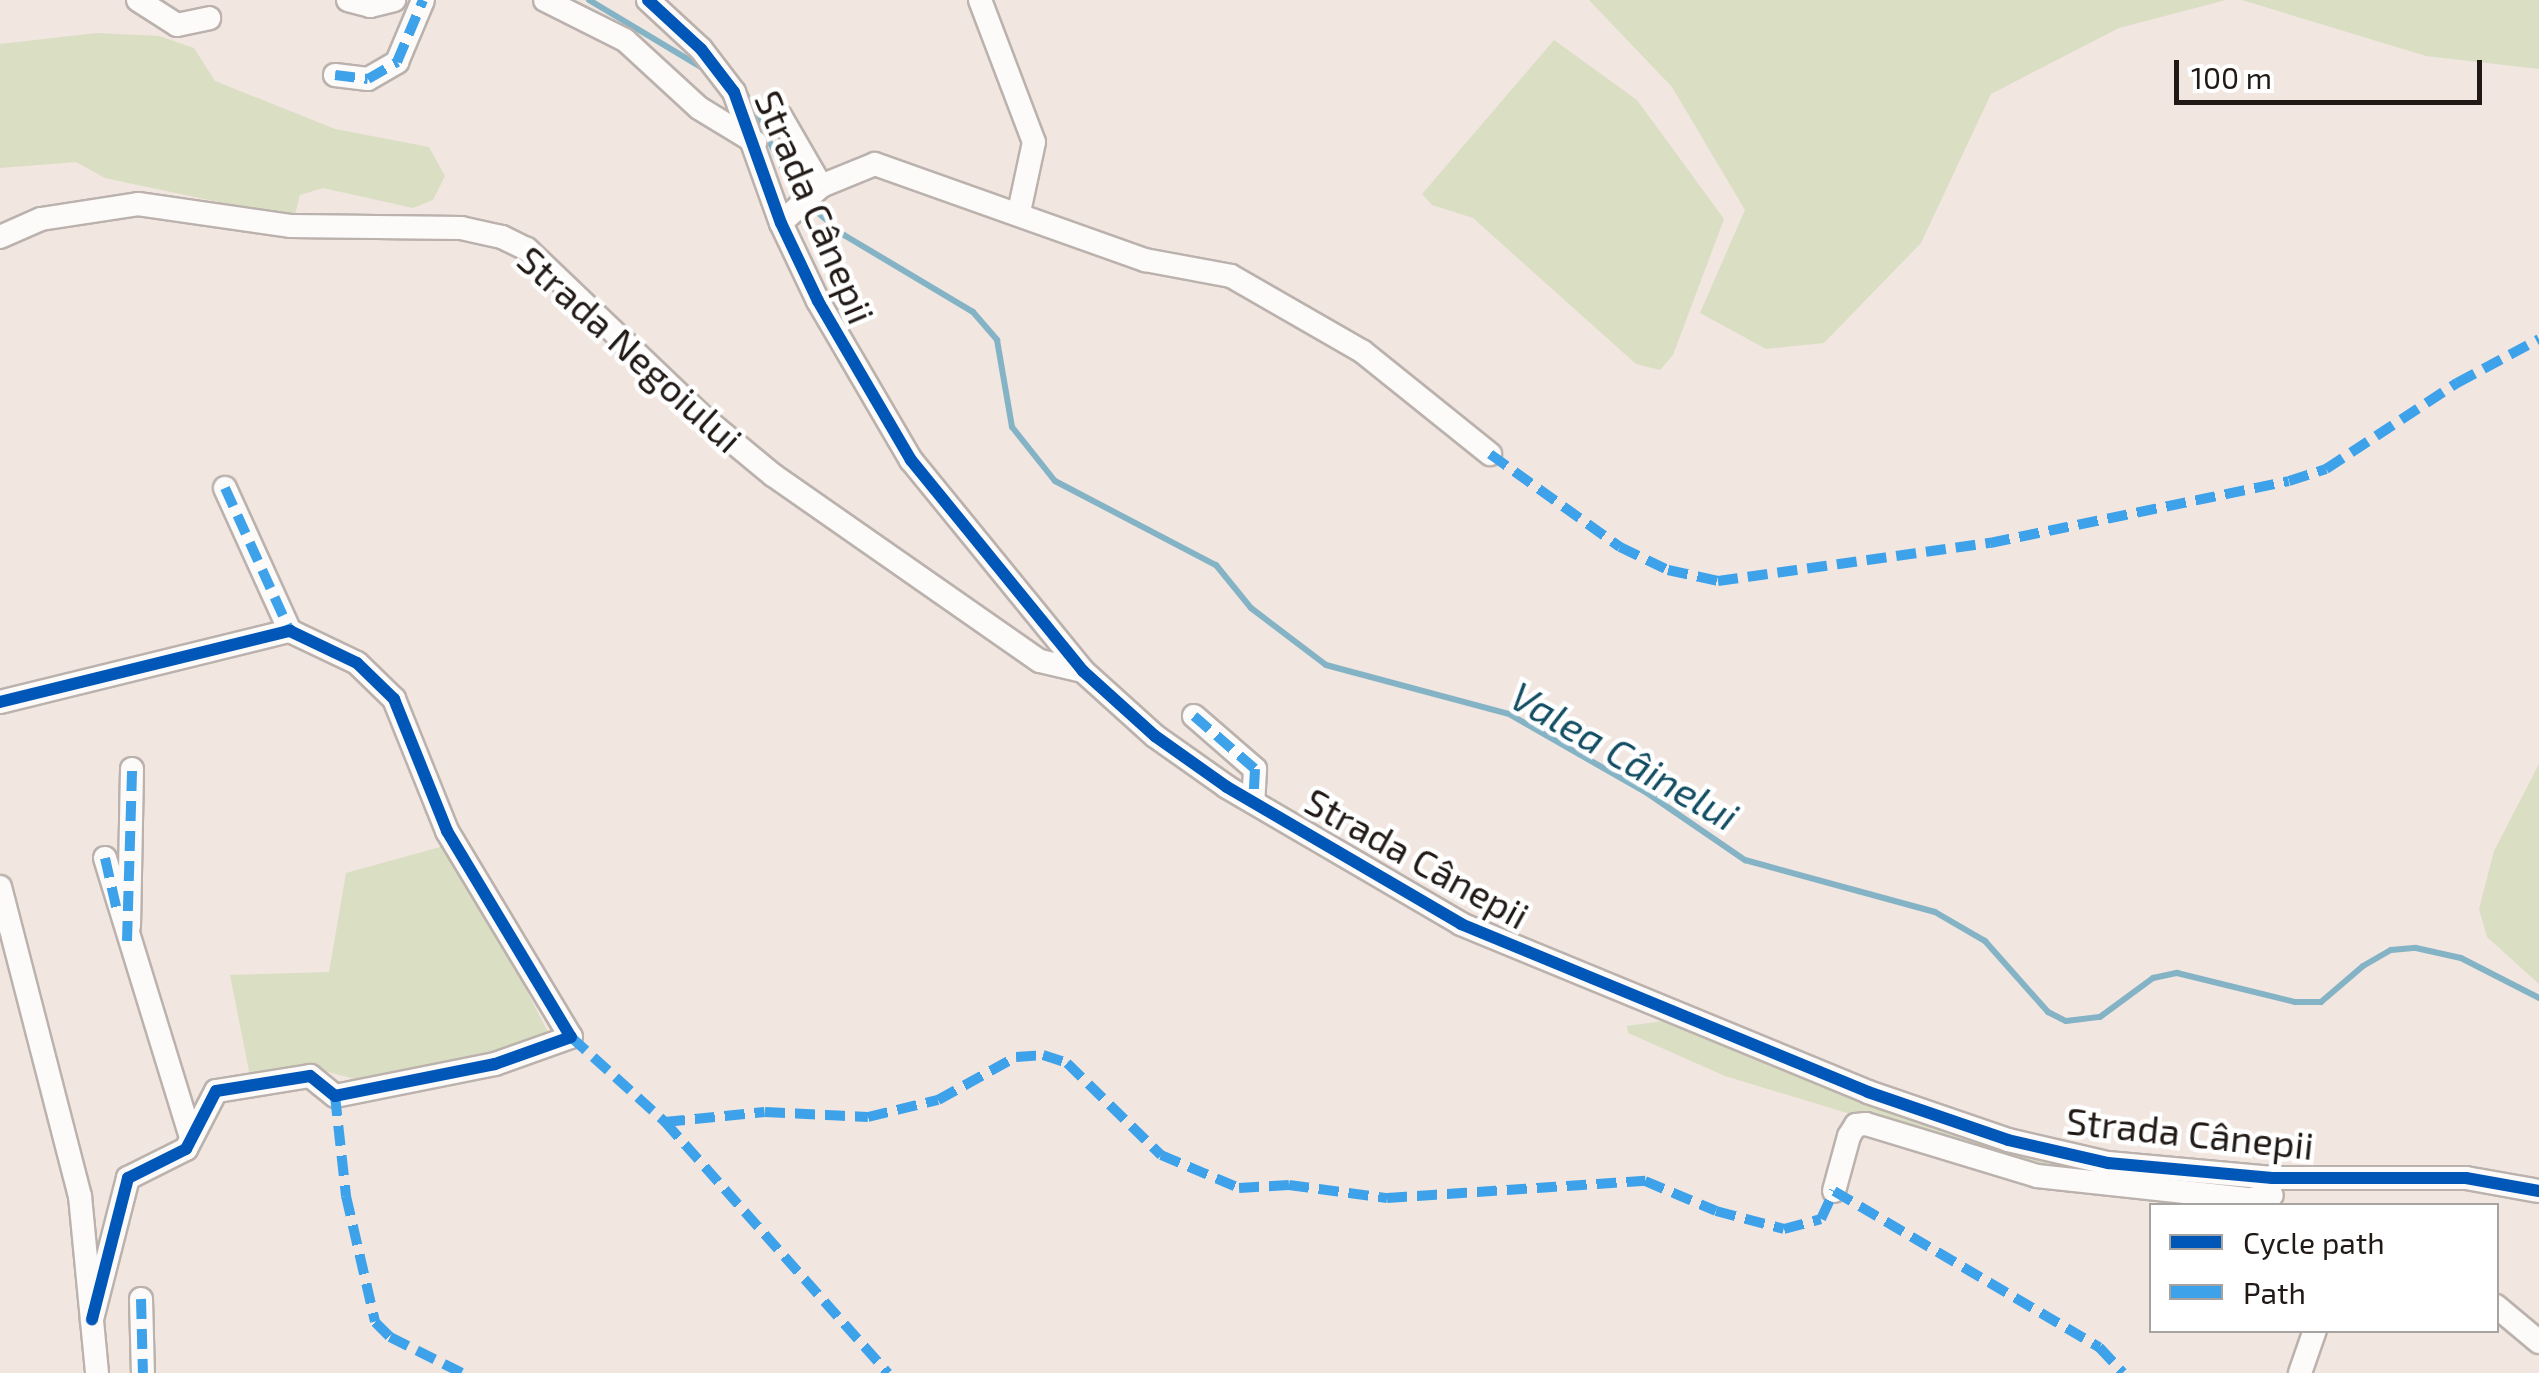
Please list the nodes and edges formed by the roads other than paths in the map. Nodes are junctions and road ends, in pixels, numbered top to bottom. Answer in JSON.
{"nodes":[{"id":1,"x":138,"y":0,"type":"edge"},
{"id":2,"x":348,"y":0,"type":"edge"},
{"id":3,"x":394,"y":0,"type":"edge"},
{"id":4,"x":422,"y":0,"type":"edge"},
{"id":5,"x":546,"y":0,"type":"edge"},
{"id":6,"x":648,"y":0,"type":"edge"},
{"id":7,"x":980,"y":0,"type":"edge"},
{"id":8,"x":209,"y":18,"type":"dead end"},
{"id":9,"x":335,"y":75,"type":"dead end"},
{"id":10,"x":781,"y":118,"type":"dead end"},
{"id":11,"x":755,"y":142,"type":"junction"},
{"id":12,"x":821,"y":186,"type":"junction"},
{"id":13,"x":1019,"y":212,"type":"junction"},
{"id":14,"x":781,"y":223,"type":"junction"},
{"id":15,"x":0,"y":237,"type":"edge"},
{"id":16,"x":1490,"y":454,"type":"dead end"},
{"id":17,"x":226,"y":488,"type":"dead end"},
{"id":18,"x":290,"y":631,"type":"junction"},
{"id":19,"x":1083,"y":671,"type":"junction"},
{"id":20,"x":0,"y":702,"type":"edge"},
{"id":21,"x":1194,"y":716,"type":"dead end"},
{"id":22,"x":132,"y":769,"type":"dead end"},
{"id":23,"x":1254,"y":802,"type":"junction"},
{"id":24,"x":105,"y":858,"type":"dead end"},
{"id":25,"x":0,"y":886,"type":"edge"},
{"id":26,"x":128,"y":941,"type":"junction"},
{"id":27,"x":192,"y":1141,"type":"junction"},
{"id":28,"x":2539,"y":1191,"type":"edge"},
{"id":29,"x":1834,"y":1192,"type":"dead end"},
{"id":30,"x":2274,"y":1193,"type":"edge"},
{"id":31,"x":140,"y":1299,"type":"dead end"},
{"id":32,"x":2499,"y":1309,"type":"edge"},
{"id":33,"x":92,"y":1318,"type":"junction"},
{"id":34,"x":2314,"y":1333,"type":"edge"},
{"id":35,"x":2539,"y":1342,"type":"edge"},
{"id":36,"x":97,"y":1373,"type":"edge"},
{"id":37,"x":143,"y":1373,"type":"edge"},
{"id":38,"x":2300,"y":1373,"type":"edge"}],
"edges":[{"from":1,"to":8,"type":"street"},
{"from":2,"to":3,"type":"street"},
{"from":4,"to":9,"type":"street"},
{"from":5,"to":11,"type":"street"},
{"from":6,"to":11,"type":"street","name":"Strada Cânepii"},
{"from":7,"to":13,"type":"street"},
{"from":10,"to":12,"type":"street"},
{"from":11,"to":14,"type":"street","name":"Strada Cânepii"},
{"from":12,"to":13,"type":"street"},
{"from":12,"to":14,"type":"street"},
{"from":13,"to":16,"type":"street"},
{"from":14,"to":19,"type":"street","name":"Strada Cânepii"},
{"from":15,"to":19,"type":"street","name":"Strada Negoiului"},
{"from":17,"to":18,"type":"street"},
{"from":18,"to":20,"type":"street"},
{"from":18,"to":27,"type":"street"},
{"from":19,"to":23,"type":"street","name":"Strada Cânepii"},
{"from":21,"to":23,"type":"street"},
{"from":22,"to":26,"type":"street"},
{"from":23,"to":30,"type":"street","name":"Strada Cânepii"},
{"from":24,"to":26,"type":"street"},
{"from":25,"to":33,"type":"street"},
{"from":26,"to":27,"type":"street"},
{"from":27,"to":33,"type":"street"},
{"from":28,"to":30,"type":"street","name":"Strada Cânepii"},
{"from":29,"to":30,"type":"street"},
{"from":31,"to":37,"type":"street"},
{"from":32,"to":35,"type":"street"},
{"from":33,"to":36,"type":"street"},
{"from":34,"to":38,"type":"street"}]}
